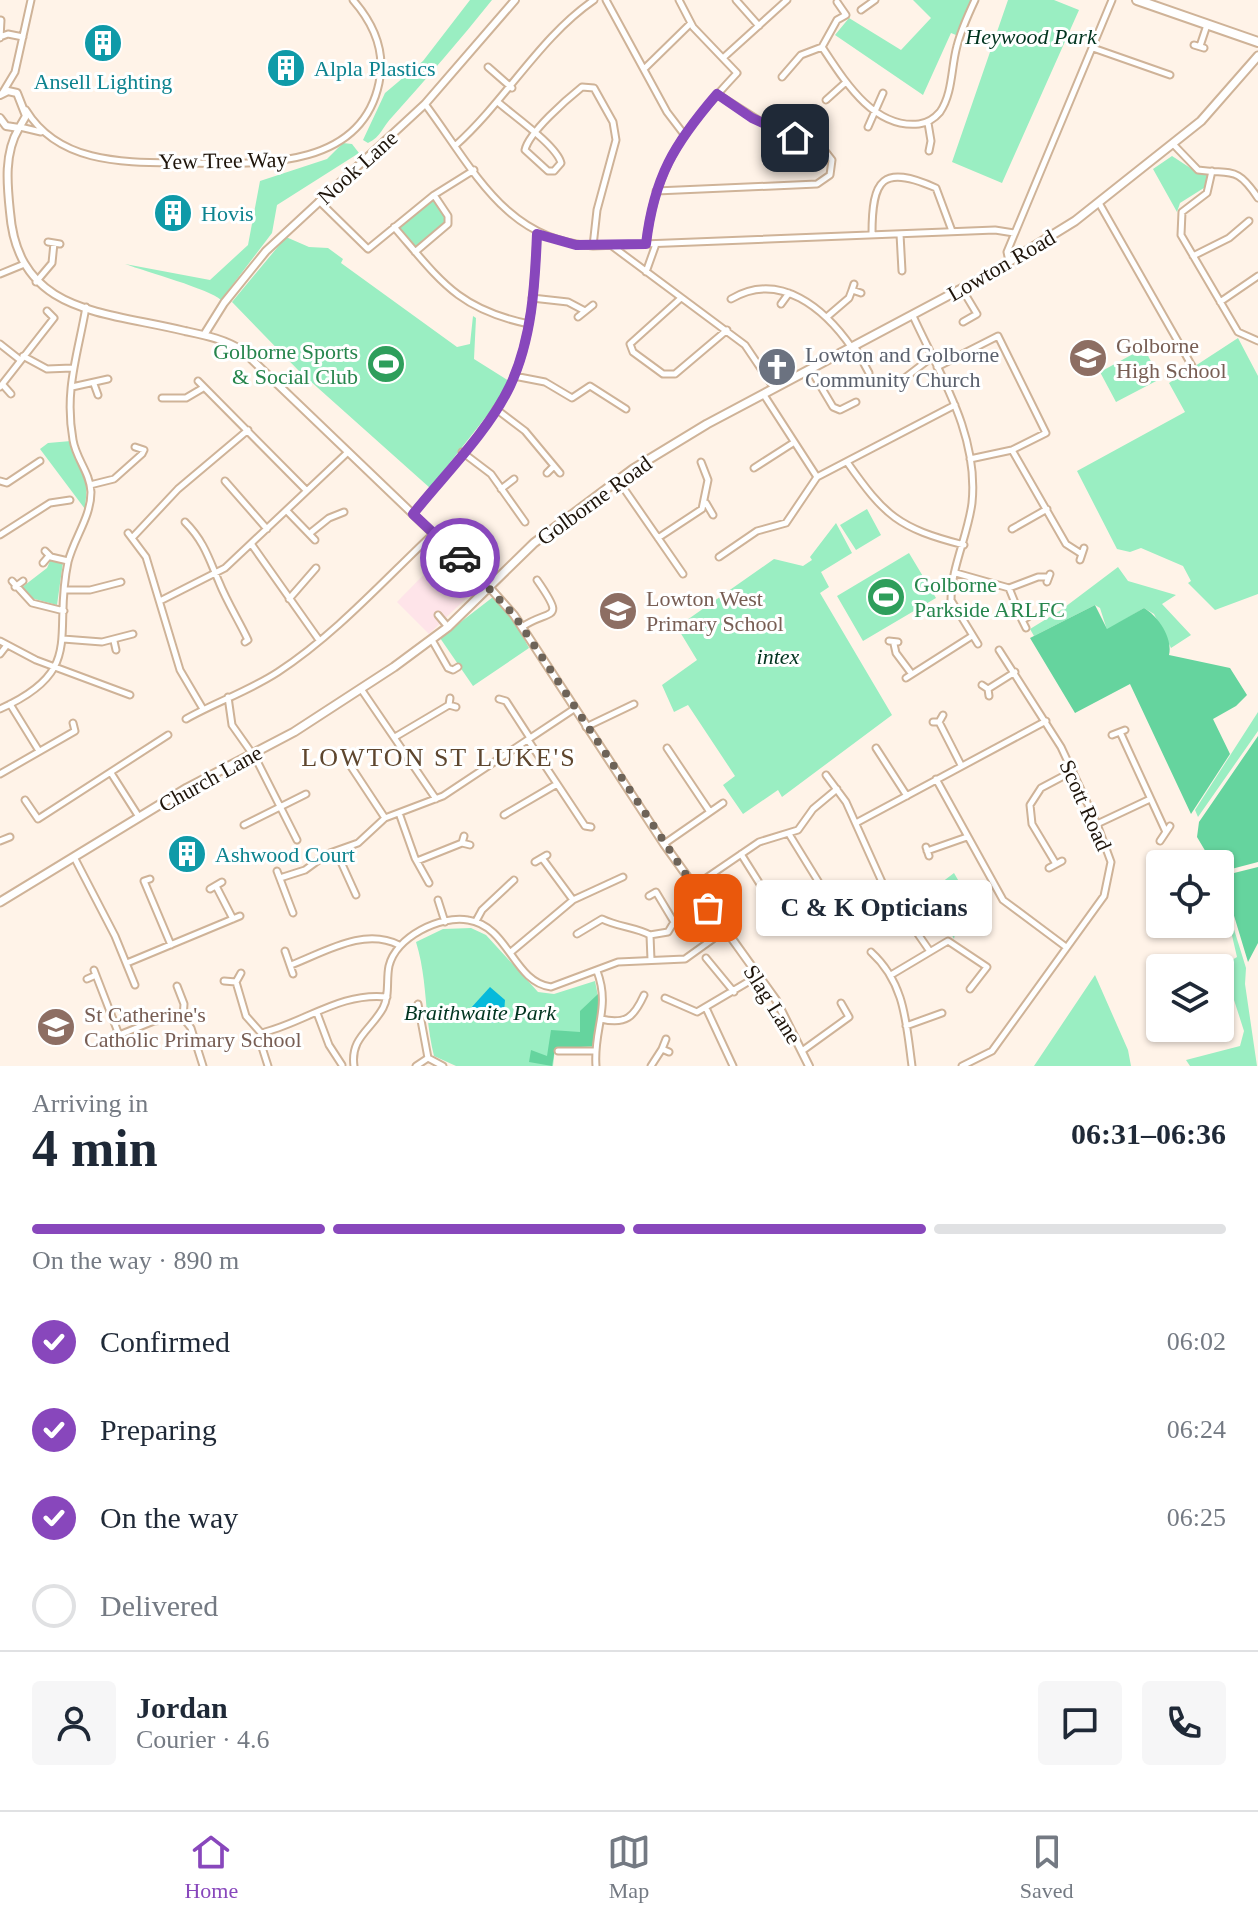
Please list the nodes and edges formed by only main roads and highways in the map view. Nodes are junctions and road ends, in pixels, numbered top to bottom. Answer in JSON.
{"nodes":[{"id":1,"x":1137,"y":0,"type":"edge"},
{"id":2,"x":1158,"y":4,"type":"edge"},
{"id":3,"x":1258,"y":42,"type":"edge"},
{"id":4,"x":1258,"y":56,"type":"edge"},
{"id":5,"x":707,"y":424,"type":"joint"},
{"id":6,"x":490,"y":588,"type":"joint"},
{"id":7,"x":0,"y":902,"type":"edge"}],
"edges":[{"from":1,"to":2,"type":"main road"},
{"from":2,"to":3,"type":"main road"},
{"from":4,"to":5,"type":"main road","name":"Lowton Road"},
{"from":5,"to":6,"type":"main road","name":"Golborne Road"},
{"from":6,"to":7,"type":"main road","name":"Church Lane"}]}
